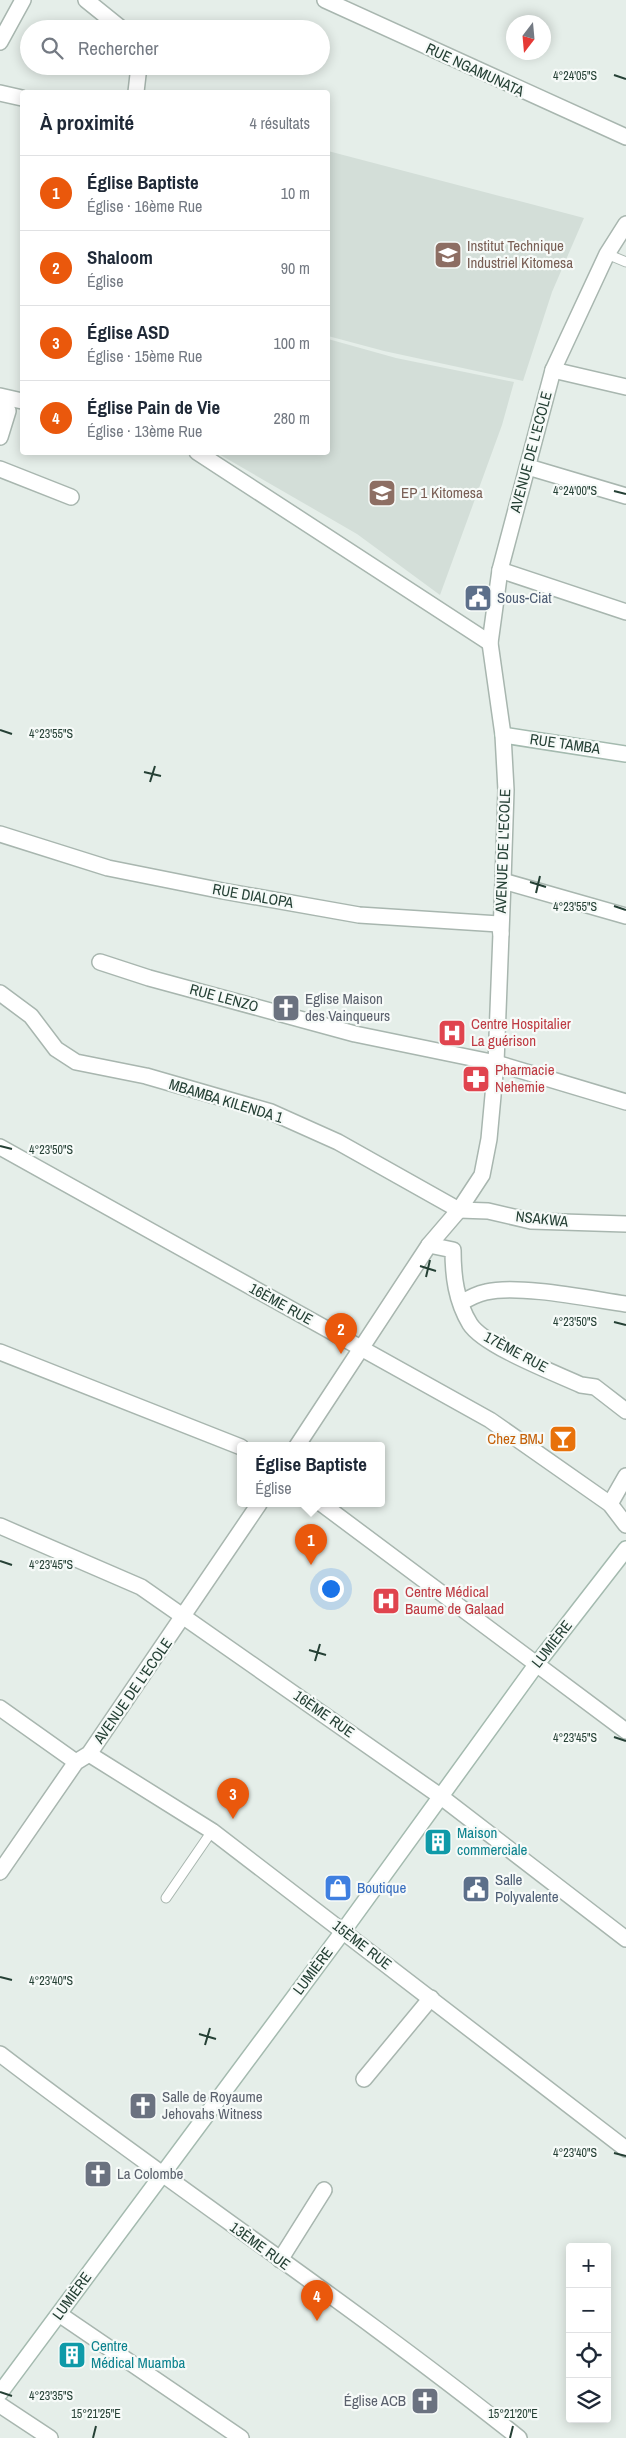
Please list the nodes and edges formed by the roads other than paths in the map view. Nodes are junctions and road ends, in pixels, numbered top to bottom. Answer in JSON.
{"nodes":[{"id":1,"x":23,"y":0,"type":"edge"},
{"id":2,"x":86,"y":0,"type":"edge"},
{"id":3,"x":325,"y":0,"type":"edge"},
{"id":4,"x":111,"y":20,"type":"edge"},
{"id":5,"x":0,"y":42,"type":"edge"},
{"id":6,"x":138,"y":75,"type":"edge"},
{"id":7,"x":136,"y":90,"type":"edge"},
{"id":8,"x":0,"y":93,"type":"edge"},
{"id":9,"x":20,"y":98,"type":"edge"},
{"id":10,"x":626,"y":137,"type":"edge"},
{"id":11,"x":626,"y":224,"type":"edge"},
{"id":12,"x":608,"y":254,"type":"junction"},
{"id":13,"x":626,"y":262,"type":"edge"},
{"id":14,"x":553,"y":370,"type":"junction"},
{"id":15,"x":626,"y":386,"type":"edge"},
{"id":16,"x":0,"y":396,"type":"edge"},
{"id":17,"x":20,"y":401,"type":"edge"},
{"id":18,"x":0,"y":437,"type":"edge"},
{"id":19,"x":202,"y":455,"type":"edge"},
{"id":20,"x":528,"y":467,"type":"junction"},
{"id":21,"x":0,"y":469,"type":"edge"},
{"id":22,"x":626,"y":496,"type":"edge"},
{"id":23,"x":71,"y":497,"type":"dead end"},
{"id":24,"x":500,"y":570,"type":"junction"},
{"id":25,"x":626,"y":612,"type":"edge"},
{"id":26,"x":490,"y":643,"type":"junction"},
{"id":27,"x":503,"y":735,"type":"junction"},
{"id":28,"x":626,"y":754,"type":"edge"},
{"id":29,"x":0,"y":834,"type":"edge"},
{"id":30,"x":503,"y":881,"type":"junction"},
{"id":31,"x":626,"y":916,"type":"edge"},
{"id":32,"x":501,"y":936,"type":"junction"},
{"id":33,"x":100,"y":962,"type":"dead end"},
{"id":34,"x":0,"y":993,"type":"edge"},
{"id":35,"x":496,"y":1063,"type":"junction"},
{"id":36,"x":626,"y":1102,"type":"edge"},
{"id":37,"x":0,"y":1147,"type":"edge"},
{"id":38,"x":459,"y":1210,"type":"junction"},
{"id":39,"x":626,"y":1224,"type":"edge"},
{"id":40,"x":429,"y":1245,"type":"junction"},
{"id":41,"x":461,"y":1304,"type":"junction"},
{"id":42,"x":626,"y":1304,"type":"edge"},
{"id":43,"x":361,"y":1349,"type":"junction"},
{"id":44,"x":0,"y":1352,"type":"edge"},
{"id":45,"x":626,"y":1411,"type":"edge"},
{"id":46,"x":300,"y":1442,"type":"edge"},
{"id":47,"x":237,"y":1446,"type":"edge"},
{"id":48,"x":626,"y":1476,"type":"edge"},
{"id":49,"x":610,"y":1504,"type":"junction"},
{"id":50,"x":257,"y":1507,"type":"edge"},
{"id":51,"x":326,"y":1507,"type":"edge"},
{"id":52,"x":626,"y":1525,"type":"edge"},
{"id":53,"x":0,"y":1526,"type":"edge"},
{"id":54,"x":626,"y":1549,"type":"edge"},
{"id":55,"x":185,"y":1616,"type":"junction"},
{"id":56,"x":536,"y":1665,"type":"junction"},
{"id":57,"x":0,"y":1708,"type":"edge"},
{"id":58,"x":626,"y":1731,"type":"edge"},
{"id":59,"x":83,"y":1758,"type":"junction"},
{"id":60,"x":440,"y":1796,"type":"junction"},
{"id":61,"x":212,"y":1831,"type":"junction"},
{"id":62,"x":0,"y":1871,"type":"edge"},
{"id":63,"x":166,"y":1898,"type":"dead end"},
{"id":64,"x":344,"y":1930,"type":"junction"},
{"id":65,"x":626,"y":1939,"type":"edge"},
{"id":66,"x":431,"y":1998,"type":"junction"},
{"id":67,"x":0,"y":2054,"type":"edge"},
{"id":68,"x":364,"y":2079,"type":"dead end"},
{"id":69,"x":626,"y":2149,"type":"edge"},
{"id":70,"x":162,"y":2174,"type":"junction"},
{"id":71,"x":324,"y":2190,"type":"dead end"},
{"id":72,"x":280,"y":2260,"type":"junction"},
{"id":73,"x":59,"y":2314,"type":"junction"},
{"id":74,"x":0,"y":2393,"type":"edge"},
{"id":75,"x":0,"y":2405,"type":"edge"},
{"id":76,"x":50,"y":2438,"type":"edge"},
{"id":77,"x":241,"y":2438,"type":"edge"},
{"id":78,"x":519,"y":2438,"type":"edge"}],
"edges":[{"from":1,"to":5,"type":"street"},
{"from":2,"to":4,"type":"street"},
{"from":3,"to":10,"type":"street","name":"RUE NGAMUNATA"},
{"from":6,"to":7,"type":"street"},
{"from":8,"to":9,"type":"street"},
{"from":11,"to":12,"type":"street","name":"AVENUE DE L'ECOLE"},
{"from":12,"to":13,"type":"lane"},
{"from":12,"to":14,"type":"street","name":"AVENUE DE L'ECOLE"},
{"from":14,"to":15,"type":"street"},
{"from":14,"to":20,"type":"street","name":"AVENUE DE L'ECOLE"},
{"from":16,"to":17,"type":"street"},
{"from":16,"to":18,"type":"street"},
{"from":19,"to":26,"type":"street"},
{"from":20,"to":22,"type":"street"},
{"from":20,"to":24,"type":"street","name":"AVENUE DE L'ECOLE"},
{"from":21,"to":23,"type":"street"},
{"from":24,"to":25,"type":"street"},
{"from":24,"to":26,"type":"street","name":"AVENUE DE L'ECOLE"},
{"from":26,"to":27,"type":"street","name":"AVENUE DE L'ECOLE"},
{"from":27,"to":28,"type":"street","name":"RUE TAMBA"},
{"from":27,"to":30,"type":"street","name":"AVENUE DE L'ECOLE"},
{"from":29,"to":32,"type":"street","name":"RUE DIALOPA"},
{"from":30,"to":31,"type":"street"},
{"from":30,"to":32,"type":"street","name":"AVENUE DE L'ECOLE"},
{"from":32,"to":35,"type":"street","name":"AVENUE DE L'ECOLE"},
{"from":33,"to":35,"type":"street","name":"RUE LENZO"},
{"from":34,"to":38,"type":"street","name":"MBAMBA KILENDA 1"},
{"from":35,"to":36,"type":"street","name":"RUE LENZO"},
{"from":35,"to":38,"type":"street","name":"AVENUE DE L'ECOLE"},
{"from":37,"to":43,"type":"street","name":"16ÈME RUE"},
{"from":38,"to":39,"type":"street","name":"NSAKWA"},
{"from":38,"to":40,"type":"street","name":"AVENUE DE L'ECOLE"},
{"from":40,"to":41,"type":"street","name":"17ÈME RUE"},
{"from":40,"to":43,"type":"street","name":"AVENUE DE L'ECOLE"},
{"from":41,"to":42,"type":"street"},
{"from":41,"to":45,"type":"street","name":"17ÈME RUE"},
{"from":43,"to":46,"type":"street","name":"AVENUE DE L'ECOLE"},
{"from":43,"to":49,"type":"street","name":"16ÈME RUE"},
{"from":44,"to":47,"type":"street"},
{"from":48,"to":49,"type":"street"},
{"from":49,"to":52,"type":"street","name":"16ÈME RUE"},
{"from":50,"to":55,"type":"street","name":"AVENUE DE L'ECOLE"},
{"from":51,"to":56,"type":"street"},
{"from":53,"to":55,"type":"street","name":"16ÈME RUE"},
{"from":54,"to":56,"type":"street","name":"LUMIÈRE"},
{"from":55,"to":59,"type":"street","name":"AVENUE DE L'ECOLE"},
{"from":55,"to":60,"type":"street","name":"16ÈME RUE"},
{"from":56,"to":58,"type":"street"},
{"from":56,"to":60,"type":"street","name":"LUMIÈRE"},
{"from":57,"to":59,"type":"street","name":"15ÈME RUE"},
{"from":59,"to":61,"type":"street","name":"15ÈME RUE"},
{"from":59,"to":62,"type":"street","name":"AVENUE DE L'ECOLE"},
{"from":60,"to":64,"type":"street","name":"LUMIÈRE"},
{"from":60,"to":65,"type":"street","name":"16ÈME RUE"},
{"from":61,"to":63,"type":"lane"},
{"from":61,"to":64,"type":"street","name":"15ÈME RUE"},
{"from":64,"to":66,"type":"street","name":"15ÈME RUE"},
{"from":64,"to":70,"type":"street","name":"LUMIÈRE"},
{"from":66,"to":68,"type":"street"},
{"from":66,"to":69,"type":"street","name":"15ÈME RUE"},
{"from":67,"to":70,"type":"street","name":"13ÈME RUE"},
{"from":70,"to":72,"type":"street","name":"13ÈME RUE"},
{"from":70,"to":73,"type":"street","name":"LUMIÈRE"},
{"from":71,"to":72,"type":"street"},
{"from":72,"to":78,"type":"street","name":"13ÈME RUE"},
{"from":73,"to":74,"type":"street","name":"LUMIÈRE"},
{"from":73,"to":77,"type":"street"},
{"from":75,"to":76,"type":"street"}]}
